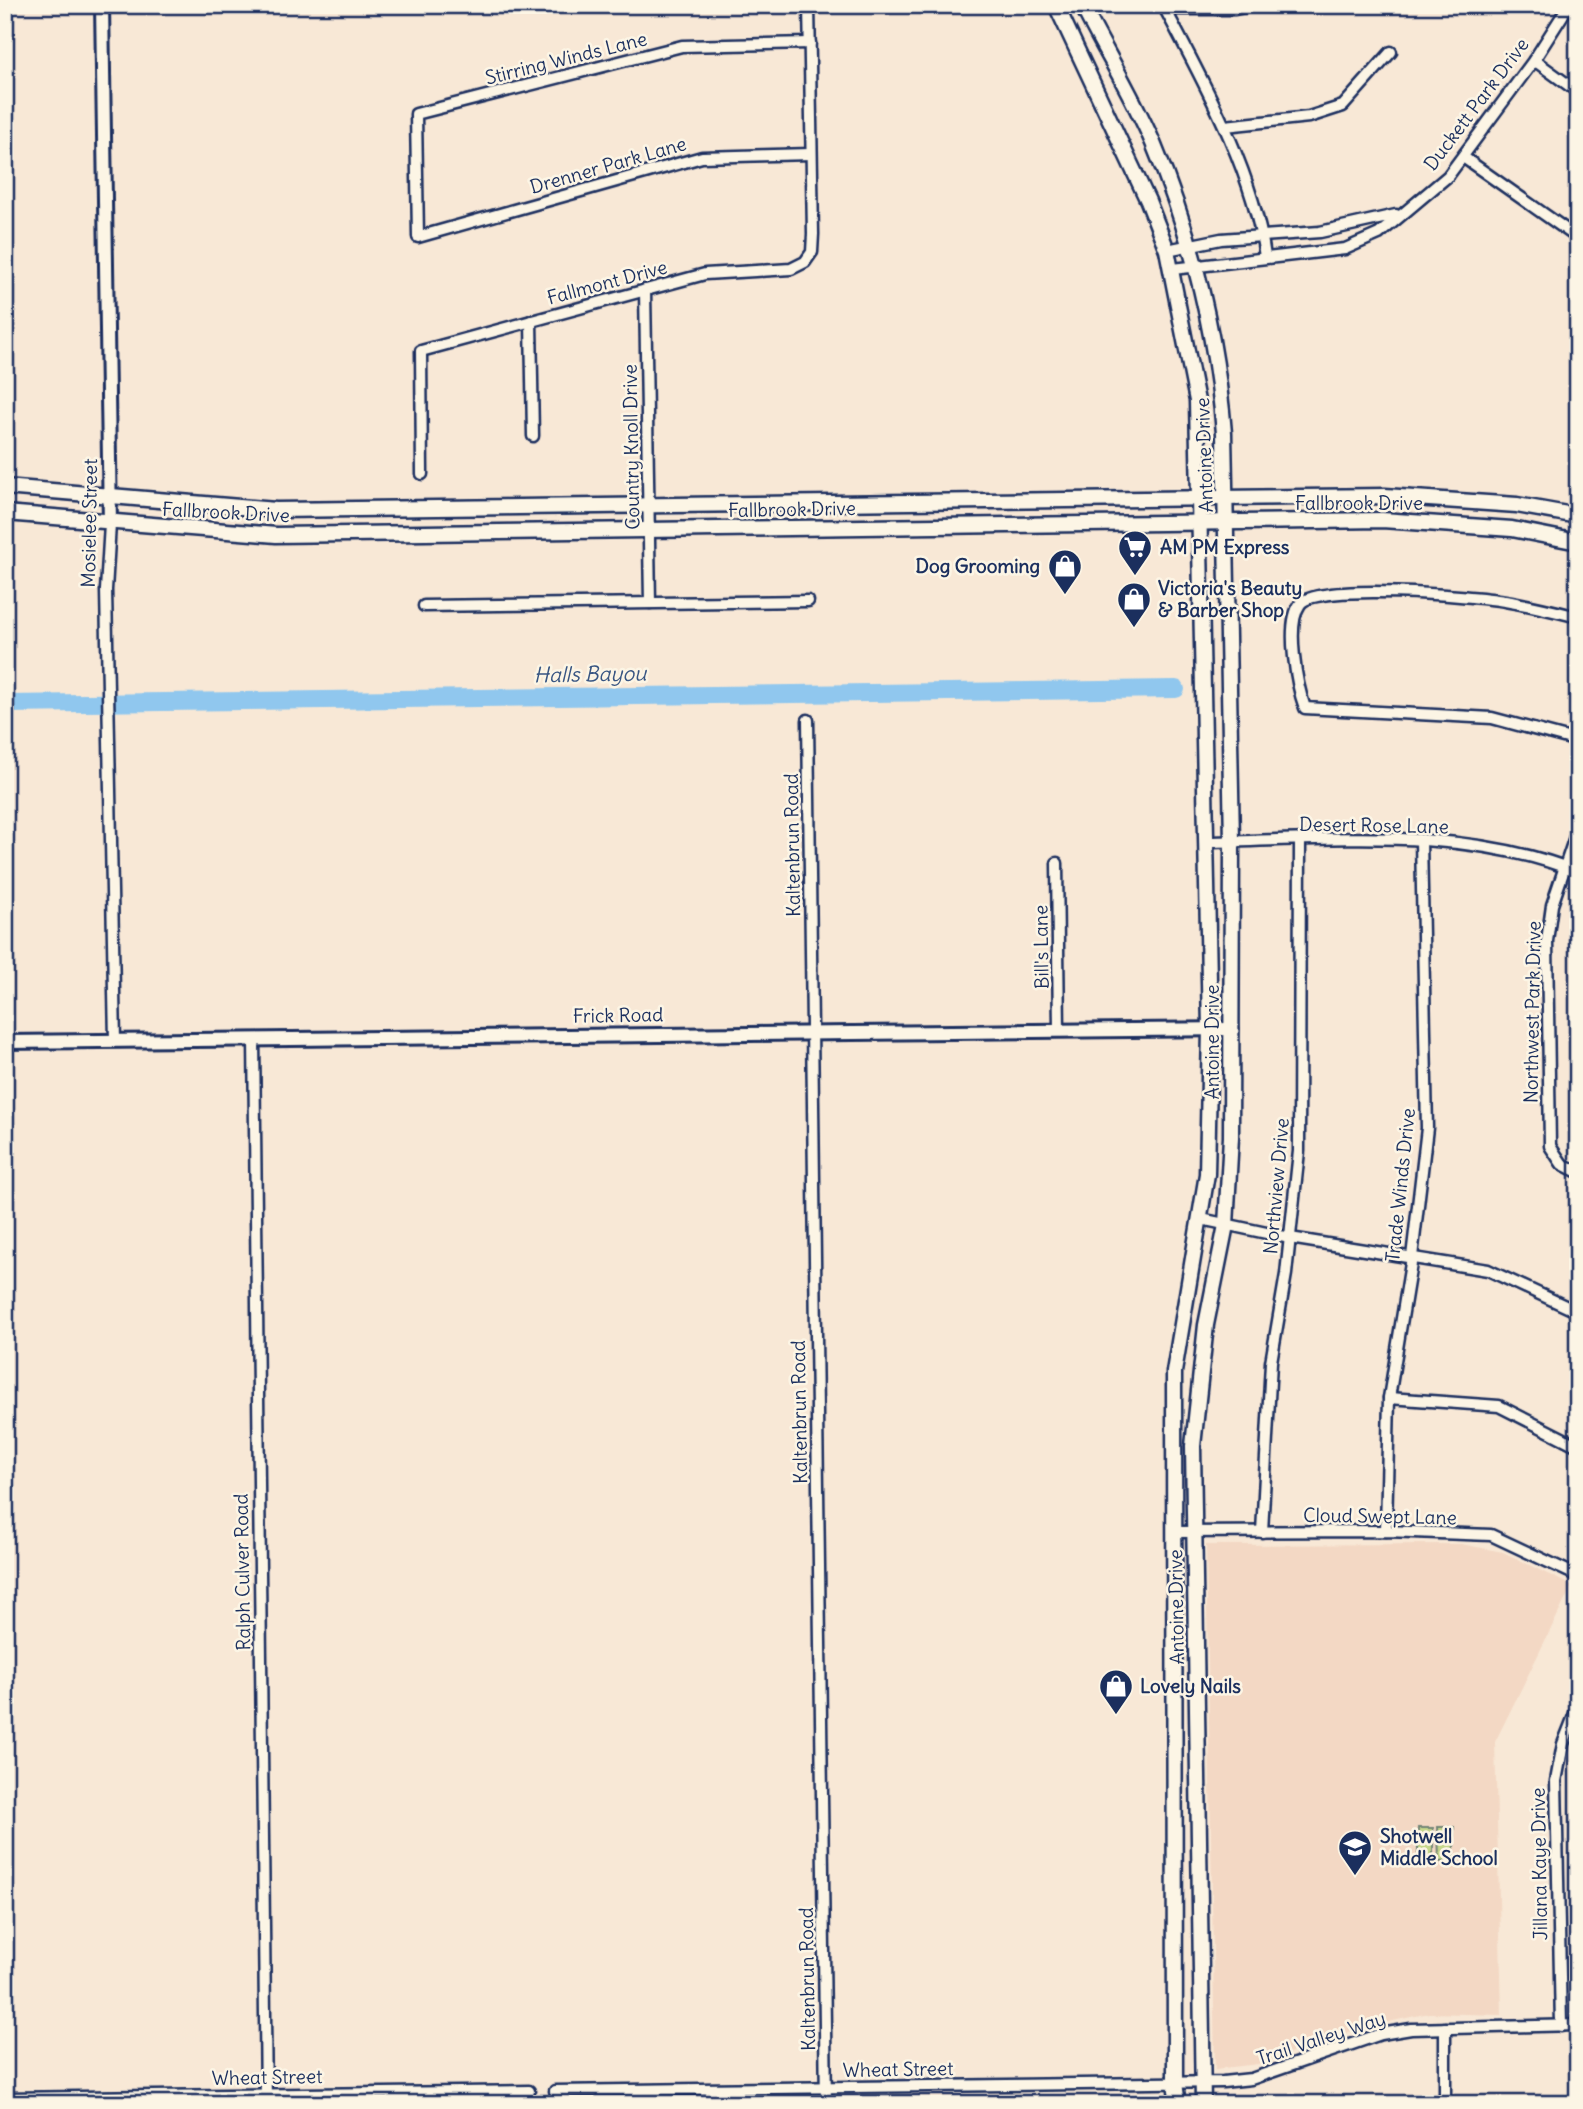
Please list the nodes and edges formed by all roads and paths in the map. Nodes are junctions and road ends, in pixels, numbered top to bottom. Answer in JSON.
{"nodes":[{"id":1,"x":102,"y":5,"type":"edge"},
{"id":2,"x":809,"y":5,"type":"edge"},
{"id":3,"x":1056,"y":5,"type":"edge"},
{"id":4,"x":1082,"y":5,"type":"edge"},
{"id":5,"x":1254,"y":5,"type":"edge"},
{"id":6,"x":1569,"y":5,"type":"edge"},
{"id":7,"x":1164,"y":7,"type":"edge"},
{"id":8,"x":810,"y":43,"type":"junction"},
{"id":9,"x":1102,"y":44,"type":"junction"},
{"id":10,"x":1391,"y":52,"type":"dead end"},
{"id":11,"x":1081,"y":55,"type":"junction"},
{"id":12,"x":1534,"y":60,"type":"junction"},
{"id":13,"x":1578,"y":92,"type":"edge"},
{"id":14,"x":1225,"y":126,"type":"junction"},
{"id":15,"x":811,"y":154,"type":"junction"},
{"id":16,"x":1463,"y":157,"type":"junction"},
{"id":17,"x":1400,"y":214,"type":"junction"},
{"id":18,"x":1262,"y":235,"type":"junction"},
{"id":19,"x":418,"y":237,"type":"joint"},
{"id":20,"x":1578,"y":238,"type":"edge"},
{"id":21,"x":1191,"y":245,"type":"junction"},
{"id":22,"x":1167,"y":250,"type":"junction"},
{"id":23,"x":1265,"y":257,"type":"junction"},
{"id":24,"x":1198,"y":266,"type":"junction"},
{"id":25,"x":1173,"y":269,"type":"junction"},
{"id":26,"x":645,"y":290,"type":"junction"},
{"id":27,"x":531,"y":321,"type":"junction"},
{"id":28,"x":533,"y":436,"type":"dead end"},
{"id":29,"x":422,"y":474,"type":"dead end"},
{"id":30,"x":5,"y":488,"type":"edge"},
{"id":31,"x":110,"y":498,"type":"junction"},
{"id":32,"x":1201,"y":499,"type":"junction"},
{"id":33,"x":1225,"y":499,"type":"junction"},
{"id":34,"x":956,"y":502,"type":"junction"},
{"id":35,"x":650,"y":504,"type":"junction"},
{"id":36,"x":5,"y":513,"type":"edge"},
{"id":37,"x":1578,"y":516,"type":"edge"},
{"id":38,"x":1200,"y":522,"type":"junction"},
{"id":39,"x":1226,"y":523,"type":"junction"},
{"id":40,"x":110,"y":524,"type":"junction"},
{"id":41,"x":955,"y":526,"type":"junction"},
{"id":42,"x":650,"y":530,"type":"junction"},
{"id":43,"x":1578,"y":542,"type":"edge"},
{"id":44,"x":808,"y":601,"type":"dead end"},
{"id":45,"x":650,"y":603,"type":"junction"},
{"id":46,"x":424,"y":606,"type":"dead end"},
{"id":47,"x":1578,"y":617,"type":"edge"},
{"id":48,"x":808,"y":720,"type":"dead end"},
{"id":49,"x":1578,"y":741,"type":"edge"},
{"id":50,"x":1578,"y":828,"type":"edge"},
{"id":51,"x":1300,"y":840,"type":"junction"},
{"id":52,"x":1422,"y":840,"type":"junction"},
{"id":53,"x":1232,"y":841,"type":"junction"},
{"id":54,"x":1208,"y":842,"type":"junction"},
{"id":55,"x":1057,"y":863,"type":"dead end"},
{"id":56,"x":1565,"y":867,"type":"junction"},
{"id":57,"x":1578,"y":872,"type":"edge"},
{"id":58,"x":1210,"y":1029,"type":"junction"},
{"id":59,"x":1232,"y":1029,"type":"junction"},
{"id":60,"x":1059,"y":1030,"type":"junction"},
{"id":61,"x":812,"y":1032,"type":"junction"},
{"id":62,"x":254,"y":1039,"type":"junction"},
{"id":63,"x":115,"y":1041,"type":"junction"},
{"id":64,"x":5,"y":1042,"type":"edge"},
{"id":65,"x":1578,"y":1172,"type":"edge"},
{"id":66,"x":1201,"y":1219,"type":"junction"},
{"id":67,"x":1226,"y":1225,"type":"junction"},
{"id":68,"x":1290,"y":1238,"type":"junction"},
{"id":69,"x":1412,"y":1257,"type":"junction"},
{"id":70,"x":1578,"y":1312,"type":"edge"},
{"id":71,"x":1389,"y":1398,"type":"junction"},
{"id":72,"x":1578,"y":1446,"type":"edge"},
{"id":73,"x":1386,"y":1531,"type":"junction"},
{"id":74,"x":1173,"y":1532,"type":"junction"},
{"id":75,"x":1194,"y":1532,"type":"junction"},
{"id":76,"x":1262,"y":1532,"type":"junction"},
{"id":77,"x":1578,"y":1576,"type":"edge"},
{"id":78,"x":1578,"y":1706,"type":"edge"},
{"id":79,"x":1175,"y":1784,"type":"junction"},
{"id":80,"x":1196,"y":1784,"type":"junction"},
{"id":81,"x":1578,"y":2025,"type":"edge"},
{"id":82,"x":1561,"y":2026,"type":"junction"},
{"id":83,"x":1445,"y":2028,"type":"junction"},
{"id":84,"x":1175,"y":2083,"type":"junction"},
{"id":85,"x":1201,"y":2083,"type":"junction"},
{"id":86,"x":826,"y":2088,"type":"junction"},
{"id":87,"x":529,"y":2091,"type":"dead end"},
{"id":88,"x":555,"y":2091,"type":"dead end"},
{"id":89,"x":5,"y":2098,"type":"edge"},
{"id":90,"x":266,"y":2099,"type":"edge"},
{"id":91,"x":826,"y":2104,"type":"edge"},
{"id":92,"x":1178,"y":2104,"type":"edge"},
{"id":93,"x":1203,"y":2104,"type":"edge"},
{"id":94,"x":1445,"y":2104,"type":"edge"}],
"edges":[{"from":1,"to":31,"type":"street","name":"Mosielee Street"},
{"from":2,"to":8,"type":"street"},
{"from":3,"to":11,"type":"main road","name":"Antoine Drive"},
{"from":4,"to":9,"type":"main road","name":"Antoine Drive"},
{"from":5,"to":7,"type":"street"},
{"from":6,"to":12,"type":"street","name":"Duckett Park Drive"},
{"from":7,"to":14,"type":"street"},
{"from":8,"to":15,"type":"street"},
{"from":8,"to":19,"type":"street","name":"Stirring Winds Lane"},
{"from":9,"to":11,"type":"main road"},
{"from":9,"to":21,"type":"main road","name":"Antoine Drive"},
{"from":10,"to":14,"type":"street"},
{"from":11,"to":22,"type":"main road","name":"Antoine Drive"},
{"from":12,"to":13,"type":"street"},
{"from":12,"to":16,"type":"street","name":"Duckett Park Drive"},
{"from":14,"to":18,"type":"street"},
{"from":15,"to":19,"type":"street","name":"Drenner Park Lane"},
{"from":15,"to":26,"type":"street","name":"Fallmont Drive"},
{"from":16,"to":17,"type":"street","name":"Duckett Park Drive"},
{"from":16,"to":20,"type":"street"},
{"from":17,"to":18,"type":"street","name":"Duckett Park Drive"},
{"from":17,"to":23,"type":"street","name":"Duckett Park Drive"},
{"from":18,"to":21,"type":"street","name":"Duckett Park Drive"},
{"from":18,"to":23,"type":"street"},
{"from":21,"to":22,"type":"street","name":"Duckett Park Drive"},
{"from":21,"to":24,"type":"main road","name":"Antoine Drive"},
{"from":22,"to":25,"type":"main road","name":"Antoine Drive"},
{"from":23,"to":24,"type":"street","name":"Duckett Park Drive"},
{"from":24,"to":25,"type":"street","name":"Duckett Park Drive"},
{"from":24,"to":33,"type":"main road","name":"Antoine Drive"},
{"from":25,"to":32,"type":"main road","name":"Antoine Drive"},
{"from":26,"to":27,"type":"street","name":"Fallmont Drive"},
{"from":26,"to":35,"type":"street","name":"Country Knoll Drive"},
{"from":27,"to":28,"type":"street"},
{"from":27,"to":29,"type":"street","name":"Fallmont Drive"},
{"from":30,"to":31,"type":"main road","name":"Fallbrook Drive"},
{"from":31,"to":35,"type":"main road","name":"Fallbrook Drive"},
{"from":31,"to":40,"type":"street","name":"Mosielee Street"},
{"from":32,"to":33,"type":"main road","name":"Fallbrook Drive"},
{"from":32,"to":34,"type":"main road","name":"Fallbrook Drive"},
{"from":32,"to":38,"type":"main road","name":"Antoine Drive"},
{"from":33,"to":37,"type":"main road","name":"Fallbrook Drive"},
{"from":33,"to":39,"type":"main road","name":"Antoine Drive"},
{"from":34,"to":35,"type":"main road","name":"Fallbrook Drive"},
{"from":34,"to":41,"type":"main road"},
{"from":35,"to":42,"type":"street","name":"Country Knoll Drive"},
{"from":36,"to":40,"type":"main road","name":"Fallbrook Drive"},
{"from":38,"to":39,"type":"main road","name":"Fallbrook Drive"},
{"from":38,"to":41,"type":"main road","name":"Fallbrook Drive"},
{"from":38,"to":54,"type":"main road","name":"Antoine Drive"},
{"from":39,"to":43,"type":"main road","name":"Fallbrook Drive"},
{"from":39,"to":53,"type":"main road","name":"Antoine Drive"},
{"from":40,"to":42,"type":"main road","name":"Fallbrook Drive"},
{"from":40,"to":63,"type":"street","name":"Mosielee Street"},
{"from":41,"to":42,"type":"main road","name":"Fallbrook Drive"},
{"from":42,"to":45,"type":"street","name":"Country Knoll Drive"},
{"from":44,"to":45,"type":"street"},
{"from":45,"to":46,"type":"street"},
{"from":47,"to":49,"type":"street"},
{"from":48,"to":61,"type":"street","name":"Kaltenbrun Road"},
{"from":50,"to":56,"type":"street","name":"Northwest Park Drive"},
{"from":51,"to":52,"type":"street","name":"Desert Rose Lane"},
{"from":51,"to":53,"type":"street","name":"Desert Rose Lane"},
{"from":51,"to":68,"type":"street","name":"Northview Drive"},
{"from":52,"to":56,"type":"street","name":"Desert Rose Lane"},
{"from":52,"to":69,"type":"street","name":"Trade Winds Drive"},
{"from":53,"to":54,"type":"street","name":"Desert Rose Lane"},
{"from":53,"to":59,"type":"main road","name":"Antoine Drive"},
{"from":54,"to":58,"type":"main road","name":"Antoine Drive"},
{"from":55,"to":60,"type":"street","name":"Bill's Lane"},
{"from":56,"to":57,"type":"street","name":"Desert Rose Lane"},
{"from":56,"to":65,"type":"street","name":"Northwest Park Drive"},
{"from":58,"to":59,"type":"street","name":"Frick Road"},
{"from":58,"to":60,"type":"street","name":"Frick Road"},
{"from":58,"to":66,"type":"main road","name":"Antoine Drive"},
{"from":59,"to":67,"type":"main road","name":"Antoine Drive"},
{"from":60,"to":61,"type":"street","name":"Frick Road"},
{"from":61,"to":62,"type":"street","name":"Frick Road"},
{"from":61,"to":86,"type":"street","name":"Kaltenbrun Road"},
{"from":62,"to":63,"type":"street","name":"Frick Road"},
{"from":62,"to":90,"type":"street","name":"Ralph Culver Road"},
{"from":63,"to":64,"type":"street","name":"Frick Road"},
{"from":66,"to":67,"type":"street"},
{"from":66,"to":74,"type":"main road","name":"Antoine Drive"},
{"from":67,"to":68,"type":"street"},
{"from":67,"to":75,"type":"main road","name":"Antoine Drive"},
{"from":68,"to":69,"type":"street"},
{"from":68,"to":76,"type":"street","name":"Northview Drive"},
{"from":69,"to":70,"type":"street"},
{"from":69,"to":71,"type":"street","name":"Trade Winds Drive"},
{"from":71,"to":72,"type":"street"},
{"from":71,"to":73,"type":"street","name":"Trade Winds Drive"},
{"from":73,"to":76,"type":"street","name":"Cloud Swept Lane"},
{"from":73,"to":77,"type":"street","name":"Cloud Swept Lane"},
{"from":74,"to":75,"type":"street","name":"Cloud Swept Lane"},
{"from":74,"to":79,"type":"main road","name":"Antoine Drive"},
{"from":75,"to":76,"type":"street","name":"Cloud Swept Lane"},
{"from":75,"to":80,"type":"main road","name":"Antoine Drive"},
{"from":78,"to":82,"type":"street","name":"Jillana Kaye Drive"},
{"from":79,"to":80,"type":"main road"},
{"from":79,"to":84,"type":"main road","name":"Antoine Drive"},
{"from":80,"to":85,"type":"main road","name":"Antoine Drive"},
{"from":81,"to":82,"type":"street","name":"Trail Valley Way"},
{"from":82,"to":83,"type":"street","name":"Trail Valley Way"},
{"from":83,"to":85,"type":"street","name":"Trail Valley Way"},
{"from":83,"to":94,"type":"street"},
{"from":84,"to":85,"type":"street","name":"Wheat Street"},
{"from":84,"to":86,"type":"street","name":"Wheat Street"},
{"from":84,"to":92,"type":"main road","name":"Antoine Drive"},
{"from":85,"to":93,"type":"main road","name":"Antoine Drive"},
{"from":86,"to":88,"type":"street","name":"Wheat Street"},
{"from":86,"to":91,"type":"street","name":"Kaltenbrun Road"},
{"from":87,"to":90,"type":"street","name":"Wheat Street"},
{"from":89,"to":90,"type":"street","name":"Wheat Street"}]}
